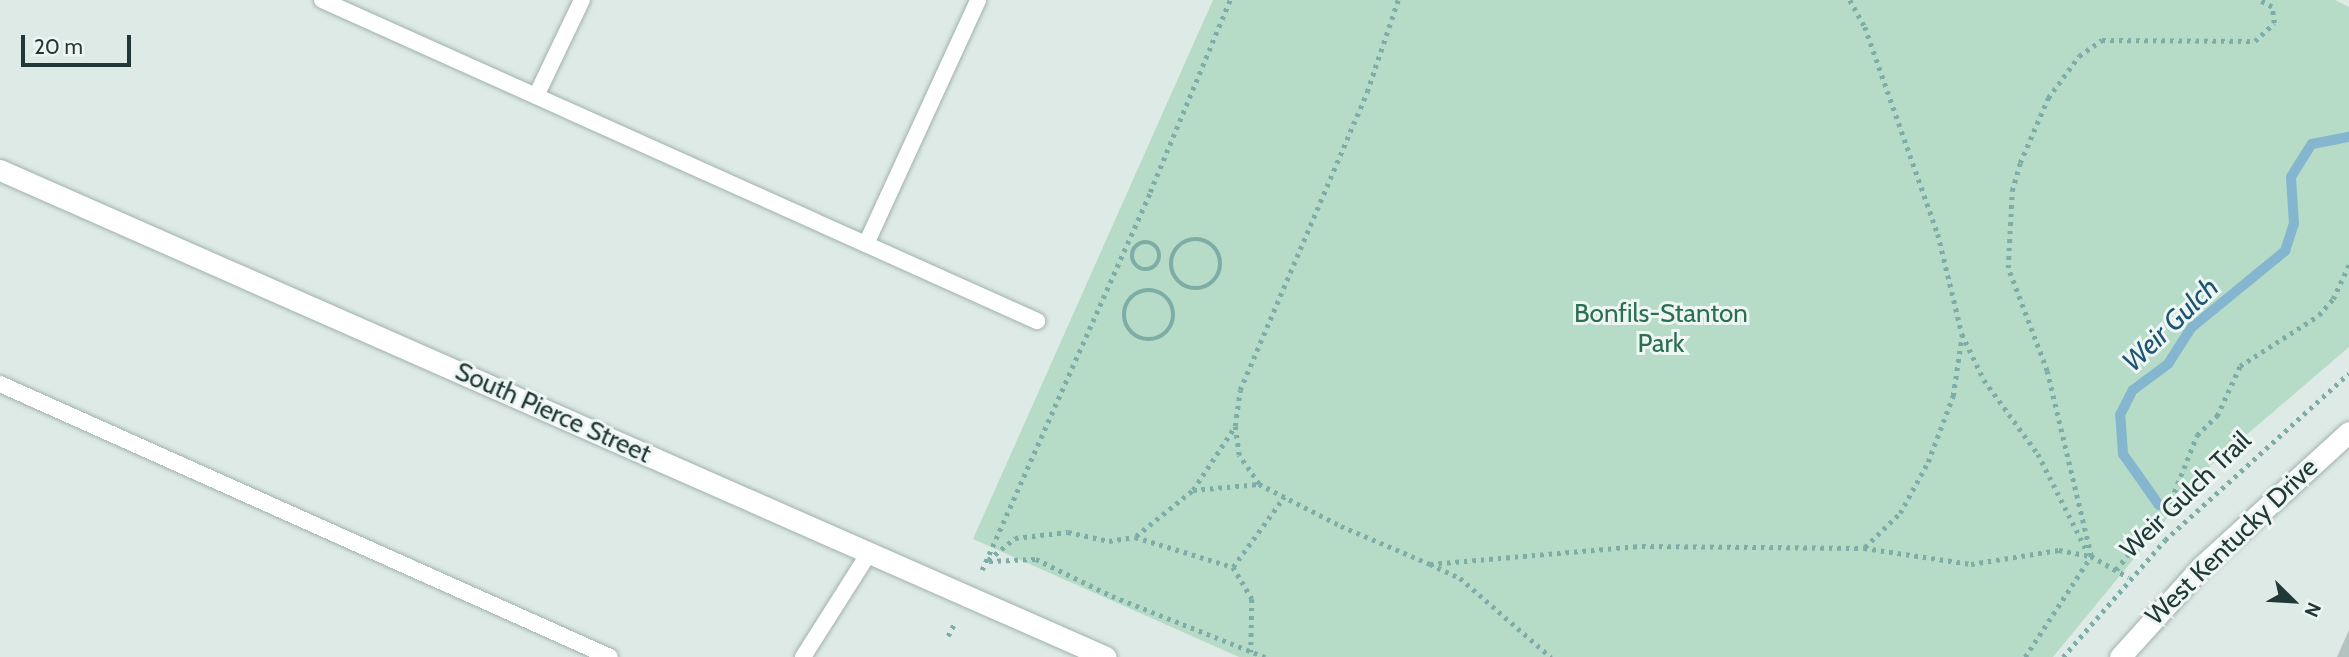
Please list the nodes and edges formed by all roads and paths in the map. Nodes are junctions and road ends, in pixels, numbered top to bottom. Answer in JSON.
{"nodes":[{"id":1,"x":322,"y":0,"type":"edge"},
{"id":2,"x":582,"y":0,"type":"edge"},
{"id":3,"x":978,"y":0,"type":"edge"},
{"id":4,"x":1230,"y":0,"type":"edge"},
{"id":5,"x":1398,"y":0,"type":"edge"},
{"id":6,"x":1850,"y":0,"type":"edge"},
{"id":7,"x":2259,"y":0,"type":"edge"},
{"id":8,"x":536,"y":96,"type":"junction"},
{"id":9,"x":0,"y":170,"type":"edge"},
{"id":10,"x":866,"y":244,"type":"junction"},
{"id":11,"x":1161,"y":259,"type":"joint"},
{"id":12,"x":2349,"y":264,"type":"edge"},
{"id":13,"x":1220,"y":269,"type":"joint"},
{"id":14,"x":1174,"y":320,"type":"joint"},
{"id":15,"x":1037,"y":321,"type":"dead end"},
{"id":16,"x":1962,"y":334,"type":"junction"},
{"id":17,"x":2349,"y":373,"type":"edge"},
{"id":18,"x":0,"y":384,"type":"edge"},
{"id":19,"x":1235,"y":426,"type":"junction"},
{"id":20,"x":2349,"y":432,"type":"edge"},
{"id":21,"x":1259,"y":484,"type":"junction"},
{"id":22,"x":1194,"y":490,"type":"junction"},
{"id":23,"x":1284,"y":497,"type":"junction"},
{"id":24,"x":1135,"y":537,"type":"junction"},
{"id":25,"x":1864,"y":548,"type":"junction"},
{"id":26,"x":869,"y":552,"type":"junction"},
{"id":27,"x":2091,"y":556,"type":"junction"},
{"id":28,"x":987,"y":561,"type":"junction"},
{"id":29,"x":1430,"y":564,"type":"junction"},
{"id":30,"x":1233,"y":567,"type":"junction"},
{"id":31,"x":2116,"y":570,"type":"junction"},
{"id":32,"x":2128,"y":577,"type":"junction"},
{"id":33,"x":1251,"y":652,"type":"junction"},
{"id":34,"x":610,"y":657,"type":"edge"},
{"id":35,"x":803,"y":657,"type":"edge"},
{"id":36,"x":1106,"y":657,"type":"edge"},
{"id":37,"x":1265,"y":657,"type":"edge"},
{"id":38,"x":1551,"y":657,"type":"edge"},
{"id":39,"x":2025,"y":657,"type":"edge"},
{"id":40,"x":2063,"y":657,"type":"edge"},
{"id":41,"x":2120,"y":657,"type":"edge"}],
"edges":[{"from":1,"to":8,"type":"lane"},
{"from":2,"to":8,"type":"lane"},
{"from":3,"to":10,"type":"lane"},
{"from":4,"to":28,"type":"path"},
{"from":5,"to":19,"type":"path"},
{"from":6,"to":16,"type":"path"},
{"from":7,"to":27,"type":"path"},
{"from":8,"to":10,"type":"lane"},
{"from":9,"to":26,"type":"street","name":"South Pierce Street"},
{"from":10,"to":15,"type":"lane"},
{"from":11,"to":11,"type":"path"},
{"from":12,"to":31,"type":"path"},
{"from":13,"to":13,"type":"path"},
{"from":14,"to":14,"type":"path"},
{"from":16,"to":25,"type":"path"},
{"from":16,"to":27,"type":"path"},
{"from":17,"to":32,"type":"path","name":"Weir Gulch Trail"},
{"from":18,"to":34,"type":"lane"},
{"from":19,"to":21,"type":"path"},
{"from":19,"to":22,"type":"path"},
{"from":20,"to":41,"type":"street","name":"West Kentucky Drive"},
{"from":21,"to":22,"type":"path"},
{"from":21,"to":23,"type":"path"},
{"from":22,"to":24,"type":"path"},
{"from":23,"to":29,"type":"path"},
{"from":23,"to":30,"type":"path"},
{"from":24,"to":28,"type":"path"},
{"from":24,"to":30,"type":"path"},
{"from":25,"to":27,"type":"path"},
{"from":25,"to":29,"type":"path"},
{"from":26,"to":35,"type":"lane"},
{"from":26,"to":36,"type":"street","name":"South Pierce Street"},
{"from":27,"to":31,"type":"path"},
{"from":27,"to":39,"type":"path"},
{"from":28,"to":33,"type":"path"},
{"from":29,"to":38,"type":"path"},
{"from":30,"to":33,"type":"path"},
{"from":31,"to":32,"type":"path"},
{"from":32,"to":40,"type":"path","name":"Weir Gulch Trail"},
{"from":33,"to":37,"type":"path"}]}
